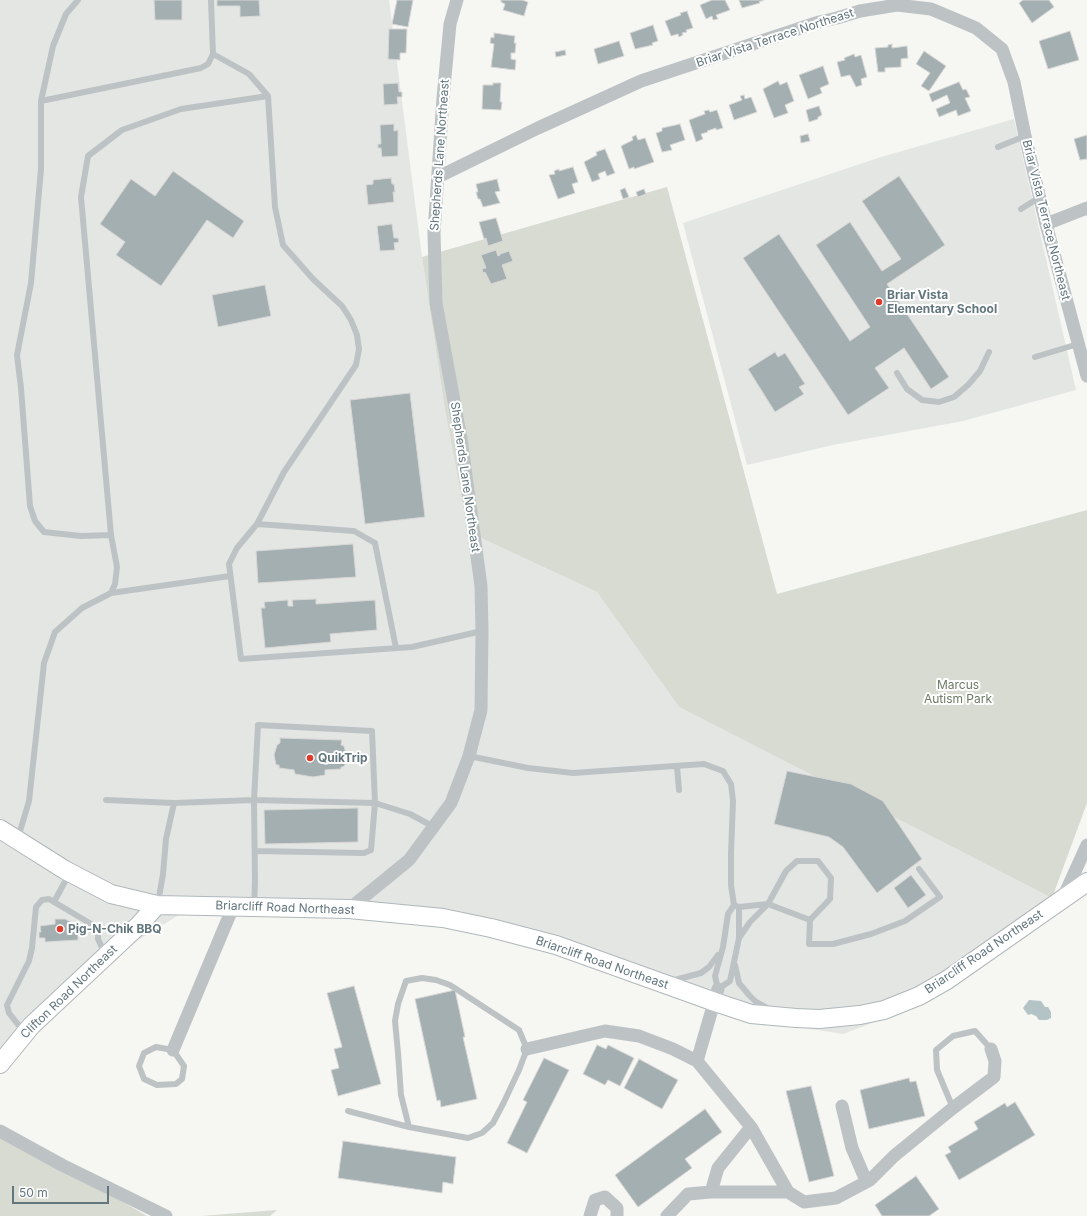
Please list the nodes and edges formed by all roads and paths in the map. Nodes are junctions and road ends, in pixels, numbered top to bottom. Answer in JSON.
{"nodes":[{"id":1,"x":78,"y":0,"type":"edge"},
{"id":2,"x":211,"y":0,"type":"edge"},
{"id":3,"x":457,"y":0,"type":"edge"},
{"id":4,"x":213,"y":54,"type":"junction"},
{"id":5,"x":268,"y":96,"type":"junction"},
{"id":6,"x":41,"y":101,"type":"junction"},
{"id":7,"x":1025,"y":136,"type":"junction"},
{"id":8,"x":998,"y":147,"type":"dead end"},
{"id":9,"x":438,"y":177,"type":"junction"},
{"id":10,"x":1040,"y":197,"type":"junction"},
{"id":11,"x":1087,"y":208,"type":"edge"},
{"id":12,"x":1021,"y":209,"type":"dead end"},
{"id":13,"x":1046,"y":224,"type":"junction"},
{"id":14,"x":1078,"y":344,"type":"junction"},
{"id":15,"x":989,"y":352,"type":"dead end"},
{"id":16,"x":1035,"y":356,"type":"dead end"},
{"id":17,"x":897,"y":373,"type":"dead end"},
{"id":18,"x":1087,"y":376,"type":"edge"},
{"id":19,"x":257,"y":524,"type":"junction"},
{"id":20,"x":111,"y":535,"type":"junction"},
{"id":21,"x":230,"y":576,"type":"junction"},
{"id":22,"x":111,"y":593,"type":"junction"},
{"id":23,"x":482,"y":631,"type":"junction"},
{"id":24,"x":396,"y":648,"type":"junction"},
{"id":25,"x":469,"y":756,"type":"junction"},
{"id":26,"x":676,"y":766,"type":"junction"},
{"id":27,"x":679,"y":790,"type":"dead end"},
{"id":28,"x":106,"y":800,"type":"dead end"},
{"id":29,"x":254,"y":800,"type":"junction"},
{"id":30,"x":174,"y":802,"type":"junction"},
{"id":31,"x":375,"y":803,"type":"junction"},
{"id":32,"x":434,"y":827,"type":"junction"},
{"id":33,"x":1,"y":829,"type":"edge"},
{"id":34,"x":17,"y":840,"type":"junction"},
{"id":35,"x":1087,"y":845,"type":"edge"},
{"id":36,"x":255,"y":851,"type":"junction"},
{"id":37,"x":919,"y":869,"type":"dead end"},
{"id":38,"x":69,"y":873,"type":"junction"},
{"id":39,"x":1087,"y":882,"type":"edge"},
{"id":40,"x":1063,"y":898,"type":"junction"},
{"id":41,"x":54,"y":902,"type":"junction"},
{"id":42,"x":768,"y":904,"type":"junction"},
{"id":43,"x":157,"y":905,"type":"junction"},
{"id":44,"x":736,"y":906,"type":"junction"},
{"id":45,"x":233,"y":907,"type":"junction"},
{"id":46,"x":254,"y":908,"type":"junction"},
{"id":47,"x":349,"y":909,"type":"junction"},
{"id":48,"x":810,"y":920,"type":"junction"},
{"id":49,"x":739,"y":938,"type":"junction"},
{"id":50,"x":722,"y":950,"type":"junction"},
{"id":51,"x":106,"y":957,"type":"junction"},
{"id":52,"x":734,"y":960,"type":"junction"},
{"id":53,"x":663,"y":983,"type":"junction"},
{"id":54,"x":716,"y":996,"type":"junction"},
{"id":55,"x":783,"y":1017,"type":"junction"},
{"id":56,"x":25,"y":1033,"type":"junction"},
{"id":57,"x":527,"y":1049,"type":"junction"},
{"id":58,"x":991,"y":1049,"type":"joint"},
{"id":59,"x":173,"y":1050,"type":"junction"},
{"id":60,"x":697,"y":1061,"type":"junction"},
{"id":61,"x":0,"y":1064,"type":"edge"},
{"id":62,"x":842,"y":1106,"type":"dead end"},
{"id":63,"x":953,"y":1108,"type":"junction"},
{"id":64,"x":348,"y":1112,"type":"dead end"},
{"id":65,"x":409,"y":1127,"type":"junction"},
{"id":66,"x":751,"y":1127,"type":"junction"},
{"id":67,"x":0,"y":1131,"type":"edge"},
{"id":68,"x":870,"y":1180,"type":"junction"},
{"id":69,"x":711,"y":1192,"type":"junction"},
{"id":70,"x":788,"y":1192,"type":"junction"},
{"id":71,"x":166,"y":1216,"type":"edge"},
{"id":72,"x":590,"y":1216,"type":"edge"},
{"id":73,"x":617,"y":1216,"type":"edge"},
{"id":74,"x":666,"y":1216,"type":"edge"}],
"edges":[{"from":1,"to":6,"type":"lane"},
{"from":2,"to":4,"type":"lane"},
{"from":3,"to":9,"type":"street","name":"Shepherds Lane Northeast"},
{"from":4,"to":5,"type":"lane"},
{"from":4,"to":6,"type":"lane"},
{"from":5,"to":19,"type":"lane"},
{"from":5,"to":20,"type":"lane"},
{"from":6,"to":20,"type":"lane"},
{"from":7,"to":8,"type":"lane"},
{"from":7,"to":9,"type":"street","name":"Briar Vista Terrace Northeast"},
{"from":7,"to":10,"type":"street","name":"Briar Vista Terrace Northeast"},
{"from":9,"to":23,"type":"street","name":"Shepherds Lane Northeast"},
{"from":10,"to":12,"type":"lane"},
{"from":10,"to":13,"type":"street","name":"Briar Vista Terrace Northeast"},
{"from":11,"to":13,"type":"street"},
{"from":13,"to":14,"type":"street","name":"Briar Vista Terrace Northeast"},
{"from":14,"to":16,"type":"lane"},
{"from":14,"to":18,"type":"street","name":"Briar Vista Terrace Northeast"},
{"from":15,"to":17,"type":"lane"},
{"from":19,"to":21,"type":"lane"},
{"from":19,"to":24,"type":"lane"},
{"from":20,"to":22,"type":"lane"},
{"from":21,"to":22,"type":"lane"},
{"from":21,"to":24,"type":"lane"},
{"from":22,"to":34,"type":"lane"},
{"from":23,"to":24,"type":"lane"},
{"from":23,"to":25,"type":"street","name":"Shepherds Lane Northeast"},
{"from":25,"to":26,"type":"lane"},
{"from":25,"to":32,"type":"street","name":"Shepherds Lane Northeast"},
{"from":26,"to":27,"type":"lane"},
{"from":26,"to":44,"type":"lane"},
{"from":28,"to":30,"type":"lane"},
{"from":29,"to":30,"type":"lane"},
{"from":29,"to":31,"type":"lane"},
{"from":29,"to":31,"type":"lane"},
{"from":29,"to":36,"type":"lane"},
{"from":30,"to":43,"type":"lane"},
{"from":31,"to":32,"type":"lane"},
{"from":31,"to":36,"type":"lane"},
{"from":32,"to":47,"type":"street","name":"Shepherds Lane Northeast"},
{"from":33,"to":34,"type":"main road","name":"Briarcliff Road Northeast"},
{"from":34,"to":38,"type":"main road","name":"Briarcliff Road Northeast"},
{"from":35,"to":40,"type":"street"},
{"from":36,"to":46,"type":"lane"},
{"from":37,"to":48,"type":"lane"},
{"from":38,"to":41,"type":"lane"},
{"from":38,"to":43,"type":"main road","name":"Briarcliff Road Northeast"},
{"from":39,"to":40,"type":"main road","name":"Briarcliff Road Northeast"},
{"from":40,"to":55,"type":"main road","name":"Briarcliff Road Northeast"},
{"from":41,"to":51,"type":"lane"},
{"from":41,"to":56,"type":"lane"},
{"from":42,"to":44,"type":"lane"},
{"from":42,"to":48,"type":"lane"},
{"from":42,"to":48,"type":"lane"},
{"from":42,"to":49,"type":"lane"},
{"from":43,"to":45,"type":"main road","name":"Briarcliff Road Northeast"},
{"from":43,"to":51,"type":"main road","name":"Clifton Road Northeast"},
{"from":44,"to":49,"type":"lane"},
{"from":44,"to":50,"type":"lane"},
{"from":45,"to":46,"type":"main road","name":"Briarcliff Road Northeast"},
{"from":45,"to":59,"type":"street"},
{"from":46,"to":47,"type":"main road","name":"Briarcliff Road Northeast"},
{"from":47,"to":53,"type":"main road","name":"Briarcliff Road Northeast"},
{"from":49,"to":52,"type":"lane"},
{"from":50,"to":53,"type":"lane"},
{"from":50,"to":54,"type":"lane"},
{"from":51,"to":56,"type":"main road","name":"Clifton Road Northeast"},
{"from":52,"to":54,"type":"lane"},
{"from":52,"to":55,"type":"lane"},
{"from":53,"to":54,"type":"main road","name":"Briarcliff Road Northeast"},
{"from":54,"to":55,"type":"main road","name":"Briarcliff Road Northeast"},
{"from":54,"to":60,"type":"street"},
{"from":56,"to":61,"type":"main road","name":"Clifton Road Northeast"},
{"from":57,"to":60,"type":"street"},
{"from":57,"to":65,"type":"lane"},
{"from":57,"to":65,"type":"lane"},
{"from":58,"to":63,"type":"street"},
{"from":58,"to":63,"type":"lane"},
{"from":59,"to":59,"type":"lane"},
{"from":60,"to":66,"type":"street"},
{"from":62,"to":68,"type":"street"},
{"from":63,"to":68,"type":"street"},
{"from":64,"to":65,"type":"lane"},
{"from":66,"to":69,"type":"street"},
{"from":66,"to":70,"type":"street"},
{"from":67,"to":71,"type":"street"},
{"from":68,"to":70,"type":"street"},
{"from":69,"to":70,"type":"street"},
{"from":69,"to":74,"type":"street"},
{"from":72,"to":73,"type":"street"}]}
